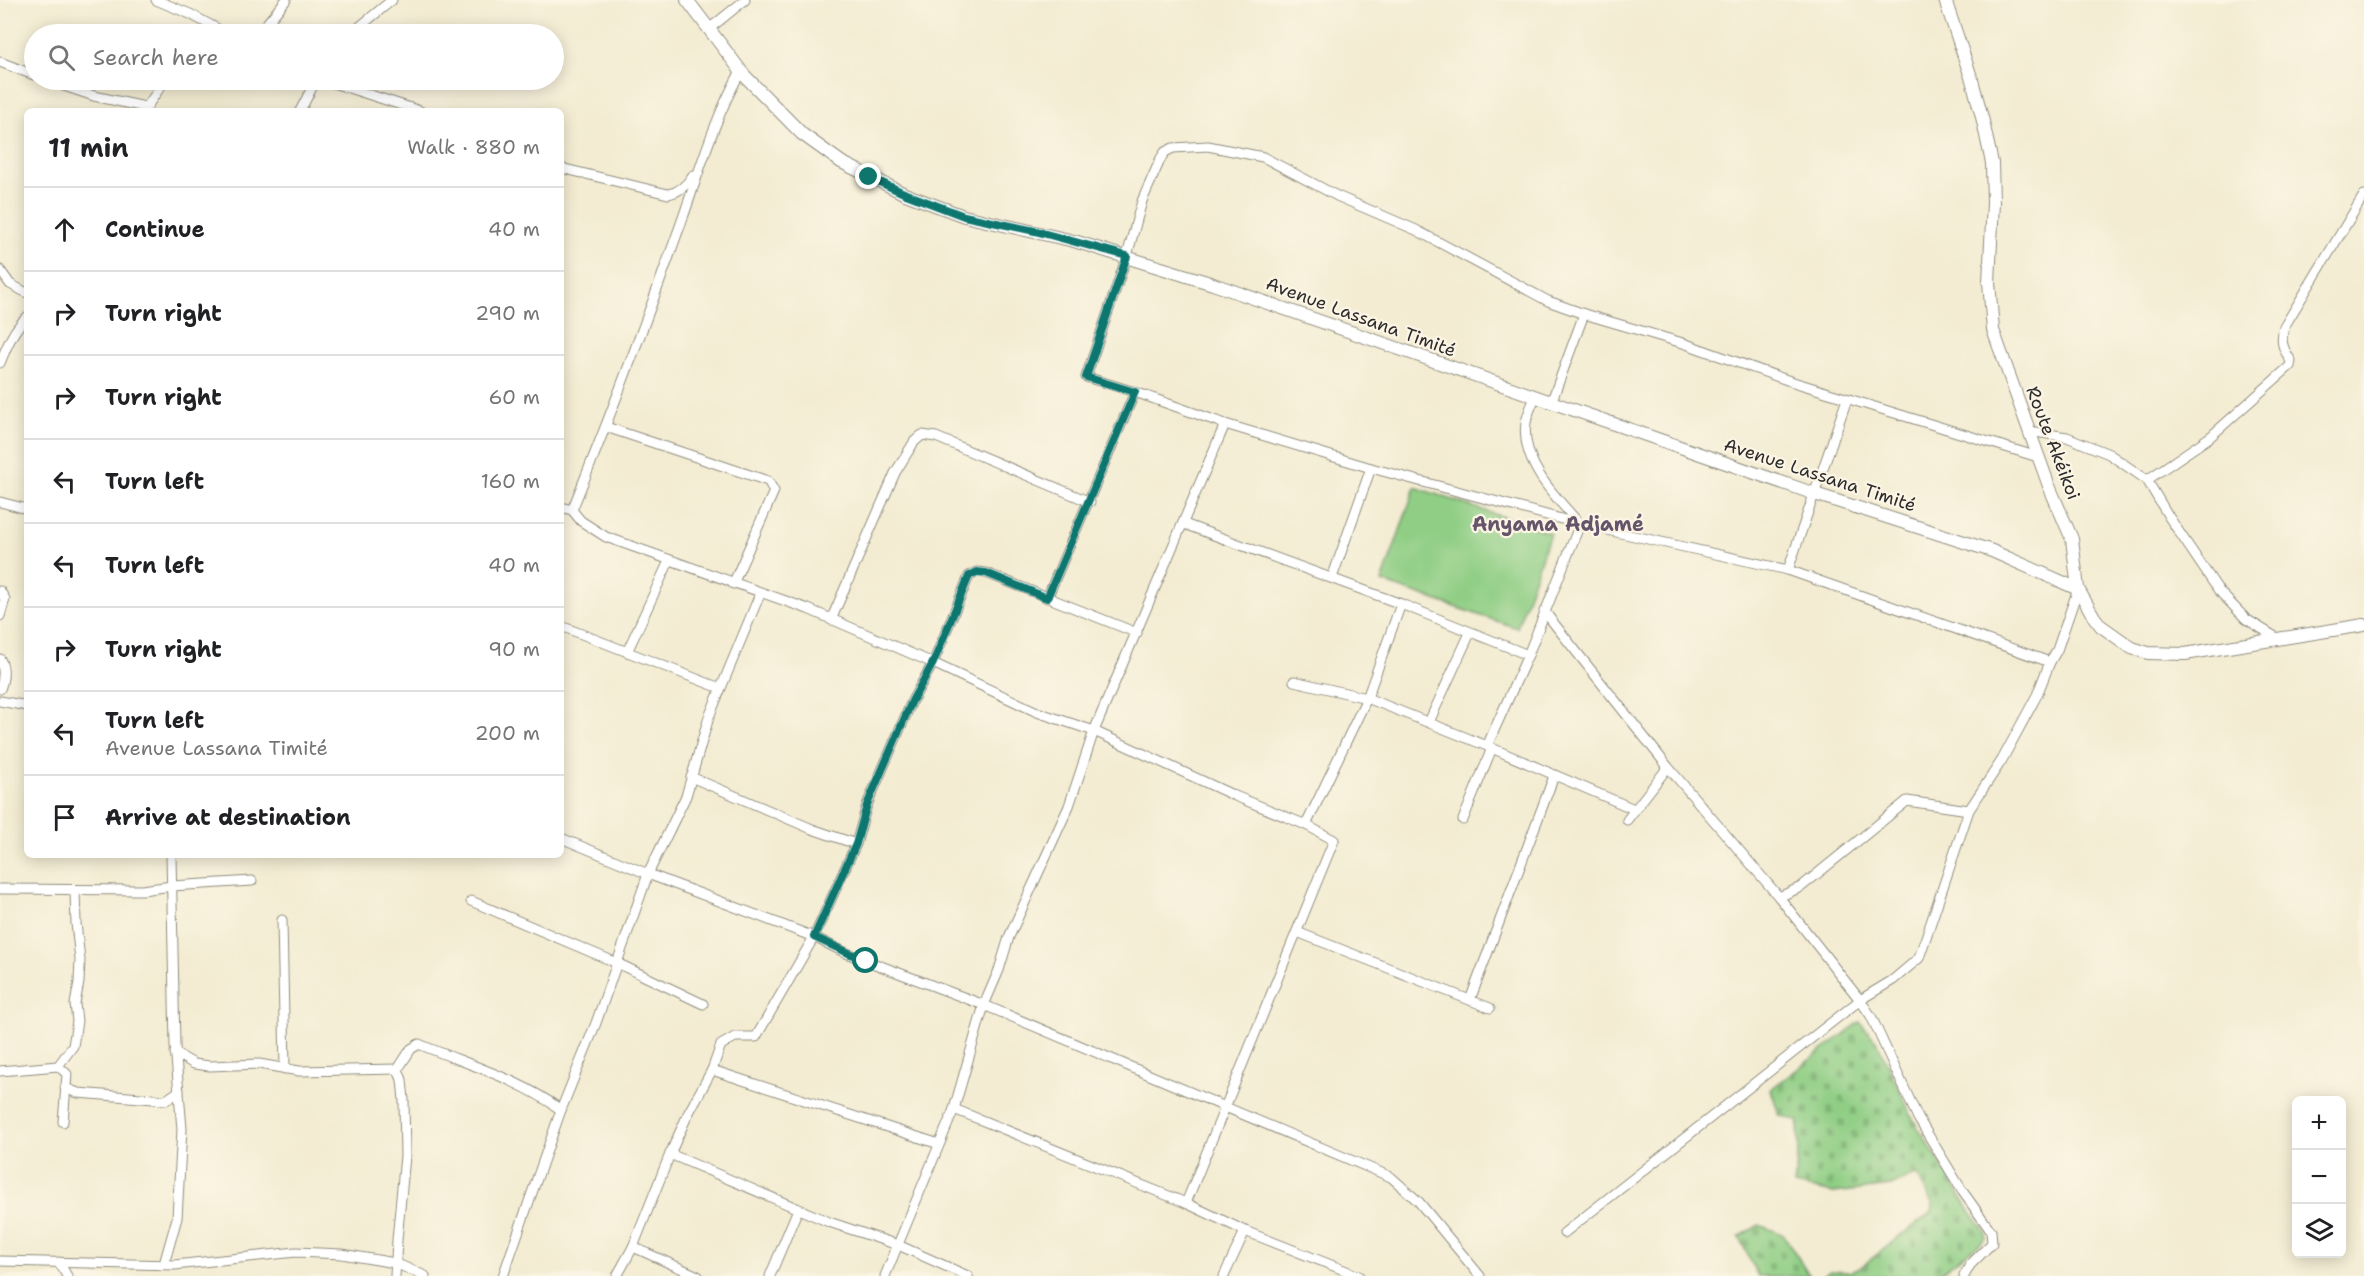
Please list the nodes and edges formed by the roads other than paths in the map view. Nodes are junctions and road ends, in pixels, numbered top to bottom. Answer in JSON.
{"nodes":[{"id":1,"x":156,"y":0,"type":"edge"},
{"id":2,"x":286,"y":0,"type":"edge"},
{"id":3,"x":392,"y":0,"type":"edge"},
{"id":4,"x":687,"y":0,"type":"edge"},
{"id":5,"x":745,"y":0,"type":"edge"},
{"id":6,"x":1945,"y":0,"type":"edge"},
{"id":7,"x":208,"y":24,"type":"edge"},
{"id":8,"x":266,"y":24,"type":"edge"},
{"id":9,"x":363,"y":24,"type":"edge"},
{"id":10,"x":709,"y":29,"type":"junction"},
{"id":11,"x":0,"y":62,"type":"edge"},
{"id":12,"x":24,"y":71,"type":"edge"},
{"id":13,"x":741,"y":71,"type":"junction"},
{"id":14,"x":76,"y":90,"type":"edge"},
{"id":15,"x":158,"y":90,"type":"edge"},
{"id":16,"x":311,"y":90,"type":"edge"},
{"id":17,"x":355,"y":90,"type":"edge"},
{"id":18,"x":141,"y":108,"type":"edge"},
{"id":19,"x":146,"y":108,"type":"edge"},
{"id":20,"x":302,"y":108,"type":"edge"},
{"id":21,"x":411,"y":108,"type":"edge"},
{"id":22,"x":700,"y":165,"type":"junction"},
{"id":23,"x":564,"y":169,"type":"edge"},
{"id":24,"x":2364,"y":195,"type":"edge"},
{"id":25,"x":1127,"y":256,"type":"junction"},
{"id":26,"x":0,"y":270,"type":"edge"},
{"id":27,"x":24,"y":291,"type":"edge"},
{"id":28,"x":1584,"y":314,"type":"junction"},
{"id":29,"x":24,"y":320,"type":"edge"},
{"id":30,"x":0,"y":363,"type":"edge"},
{"id":31,"x":1135,"y":392,"type":"junction"},
{"id":32,"x":1535,"y":397,"type":"junction"},
{"id":33,"x":1847,"y":399,"type":"junction"},
{"id":34,"x":1551,"y":403,"type":"junction"},
{"id":35,"x":1225,"y":424,"type":"junction"},
{"id":36,"x":606,"y":427,"type":"junction"},
{"id":37,"x":2029,"y":431,"type":"junction"},
{"id":38,"x":2038,"y":457,"type":"junction"},
{"id":39,"x":1371,"y":468,"type":"junction"},
{"id":40,"x":2147,"y":480,"type":"junction"},
{"id":41,"x":1815,"y":494,"type":"junction"},
{"id":42,"x":0,"y":502,"type":"edge"},
{"id":43,"x":1090,"y":502,"type":"junction"},
{"id":44,"x":24,"y":508,"type":"edge"},
{"id":45,"x":564,"y":508,"type":"edge"},
{"id":46,"x":572,"y":510,"type":"junction"},
{"id":47,"x":1184,"y":524,"type":"junction"},
{"id":48,"x":1580,"y":524,"type":"junction"},
{"id":49,"x":669,"y":561,"type":"junction"},
{"id":50,"x":1788,"y":570,"type":"junction"},
{"id":51,"x":1332,"y":578,"type":"junction"},
{"id":52,"x":733,"y":584,"type":"junction"},
{"id":53,"x":2078,"y":589,"type":"junction"},
{"id":54,"x":0,"y":591,"type":"edge"},
{"id":55,"x":760,"y":594,"type":"junction"},
{"id":56,"x":1047,"y":598,"type":"junction"},
{"id":57,"x":1401,"y":604,"type":"junction"},
{"id":58,"x":1544,"y":611,"type":"junction"},
{"id":59,"x":0,"y":616,"type":"edge"},
{"id":60,"x":831,"y":620,"type":"junction"},
{"id":61,"x":2364,"y":625,"type":"edge"},
{"id":62,"x":564,"y":627,"type":"edge"},
{"id":63,"x":1137,"y":633,"type":"junction"},
{"id":64,"x":1470,"y":633,"type":"junction"},
{"id":65,"x":2277,"y":638,"type":"junction"},
{"id":66,"x":627,"y":652,"type":"junction"},
{"id":67,"x":1528,"y":655,"type":"junction"},
{"id":68,"x":0,"y":659,"type":"edge"},
{"id":69,"x":2050,"y":662,"type":"junction"},
{"id":70,"x":933,"y":663,"type":"junction"},
{"id":71,"x":1294,"y":681,"type":"dead end"},
{"id":72,"x":720,"y":688,"type":"junction"},
{"id":73,"x":0,"y":689,"type":"edge"},
{"id":74,"x":1366,"y":698,"type":"junction"},
{"id":75,"x":0,"y":701,"type":"edge"},
{"id":76,"x":24,"y":705,"type":"edge"},
{"id":77,"x":1429,"y":722,"type":"junction"},
{"id":78,"x":1094,"y":731,"type":"junction"},
{"id":79,"x":1489,"y":747,"type":"junction"},
{"id":80,"x":1668,"y":766,"type":"junction"},
{"id":81,"x":1554,"y":776,"type":"junction"},
{"id":82,"x":692,"y":777,"type":"junction"},
{"id":83,"x":1634,"y":809,"type":"junction"},
{"id":84,"x":1970,"y":810,"type":"junction"},
{"id":85,"x":1463,"y":820,"type":"dead end"},
{"id":86,"x":1627,"y":820,"type":"dead end"},
{"id":87,"x":1306,"y":825,"type":"junction"},
{"id":88,"x":564,"y":839,"type":"edge"},
{"id":89,"x":856,"y":844,"type":"junction"},
{"id":90,"x":171,"y":858,"type":"edge"},
{"id":91,"x":648,"y":874,"type":"junction"},
{"id":92,"x":252,"y":881,"type":"dead end"},
{"id":93,"x":172,"y":886,"type":"junction"},
{"id":94,"x":0,"y":889,"type":"edge"},
{"id":95,"x":75,"y":891,"type":"junction"},
{"id":96,"x":1779,"y":897,"type":"junction"},
{"id":97,"x":471,"y":901,"type":"dead end"},
{"id":98,"x":282,"y":920,"type":"dead end"},
{"id":99,"x":1297,"y":932,"type":"junction"},
{"id":100,"x":814,"y":937,"type":"junction"},
{"id":101,"x":617,"y":963,"type":"junction"},
{"id":102,"x":1470,"y":1000,"type":"junction"},
{"id":103,"x":1860,"y":1000,"type":"junction"},
{"id":104,"x":703,"y":1004,"type":"dead end"},
{"id":105,"x":984,"y":1005,"type":"junction"},
{"id":106,"x":1490,"y":1008,"type":"dead end"},
{"id":107,"x":175,"y":1053,"type":"junction"},
{"id":108,"x":67,"y":1054,"type":"junction"},
{"id":109,"x":58,"y":1066,"type":"junction"},
{"id":110,"x":285,"y":1069,"type":"junction"},
{"id":111,"x":398,"y":1069,"type":"junction"},
{"id":112,"x":712,"y":1070,"type":"junction"},
{"id":113,"x":0,"y":1071,"type":"edge"},
{"id":114,"x":66,"y":1074,"type":"junction"},
{"id":115,"x":65,"y":1088,"type":"junction"},
{"id":116,"x":179,"y":1092,"type":"junction"},
{"id":117,"x":1226,"y":1106,"type":"junction"},
{"id":118,"x":954,"y":1109,"type":"junction"},
{"id":119,"x":561,"y":1110,"type":"junction"},
{"id":120,"x":63,"y":1122,"type":"dead end"},
{"id":121,"x":939,"y":1144,"type":"junction"},
{"id":122,"x":670,"y":1154,"type":"junction"},
{"id":123,"x":1186,"y":1203,"type":"junction"},
{"id":124,"x":798,"y":1209,"type":"junction"},
{"id":125,"x":1245,"y":1231,"type":"junction"},
{"id":126,"x":1564,"y":1233,"type":"dead end"},
{"id":127,"x":898,"y":1245,"type":"junction"},
{"id":128,"x":633,"y":1247,"type":"junction"},
{"id":129,"x":0,"y":1261,"type":"edge"},
{"id":130,"x":59,"y":1262,"type":"junction"},
{"id":131,"x":395,"y":1263,"type":"junction"},
{"id":132,"x":164,"y":1264,"type":"junction"},
{"id":133,"x":67,"y":1276,"type":"edge"},
{"id":134,"x":395,"y":1276,"type":"edge"},
{"id":135,"x":425,"y":1276,"type":"edge"},
{"id":136,"x":503,"y":1276,"type":"edge"},
{"id":137,"x":616,"y":1276,"type":"edge"},
{"id":138,"x":698,"y":1276,"type":"edge"},
{"id":139,"x":770,"y":1276,"type":"edge"},
{"id":140,"x":885,"y":1276,"type":"edge"},
{"id":141,"x":968,"y":1276,"type":"edge"},
{"id":142,"x":1224,"y":1276,"type":"edge"},
{"id":143,"x":1359,"y":1276,"type":"edge"},
{"id":144,"x":1480,"y":1276,"type":"edge"},
{"id":145,"x":1964,"y":1276,"type":"edge"}],
"edges":[{"from":1,"to":7,"type":"street"},
{"from":2,"to":8,"type":"street"},
{"from":3,"to":9,"type":"street"},
{"from":4,"to":10,"type":"street","name":"Avenue Lassana Timité"},
{"from":5,"to":10,"type":"street"},
{"from":6,"to":37,"type":"street","name":"Route Akéikoi"},
{"from":10,"to":13,"type":"street","name":"Avenue Lassana Timité"},
{"from":11,"to":12,"type":"street"},
{"from":13,"to":22,"type":"street"},
{"from":13,"to":25,"type":"street","name":"Avenue Lassana Timité"},
{"from":14,"to":18,"type":"street"},
{"from":15,"to":19,"type":"street"},
{"from":16,"to":20,"type":"street"},
{"from":17,"to":21,"type":"street"},
{"from":22,"to":23,"type":"street"},
{"from":22,"to":36,"type":"street"},
{"from":24,"to":40,"type":"street"},
{"from":25,"to":28,"type":"street"},
{"from":25,"to":31,"type":"street"},
{"from":25,"to":32,"type":"street","name":"Avenue Lassana Timité"},
{"from":26,"to":27,"type":"street"},
{"from":28,"to":33,"type":"street"},
{"from":28,"to":34,"type":"street"},
{"from":29,"to":30,"type":"street"},
{"from":31,"to":35,"type":"street"},
{"from":31,"to":43,"type":"street"},
{"from":32,"to":34,"type":"street","name":"Avenue Lassana Timité"},
{"from":32,"to":48,"type":"street"},
{"from":33,"to":38,"type":"street"},
{"from":33,"to":41,"type":"street"},
{"from":34,"to":41,"type":"street","name":"Avenue Lassana Timité"},
{"from":35,"to":39,"type":"street"},
{"from":35,"to":47,"type":"street"},
{"from":36,"to":46,"type":"street"},
{"from":36,"to":52,"type":"street"},
{"from":37,"to":38,"type":"street","name":"Route Akéikoi"},
{"from":37,"to":40,"type":"street"},
{"from":38,"to":53,"type":"street","name":"Route Akéikoi"},
{"from":39,"to":48,"type":"street"},
{"from":39,"to":51,"type":"street"},
{"from":40,"to":65,"type":"street"},
{"from":41,"to":50,"type":"street"},
{"from":41,"to":53,"type":"street","name":"Avenue Lassana Timité"},
{"from":42,"to":44,"type":"street"},
{"from":43,"to":56,"type":"street"},
{"from":43,"to":60,"type":"street"},
{"from":45,"to":46,"type":"street"},
{"from":46,"to":49,"type":"street"},
{"from":47,"to":51,"type":"street"},
{"from":47,"to":63,"type":"street"},
{"from":48,"to":50,"type":"street"},
{"from":48,"to":58,"type":"street"},
{"from":49,"to":52,"type":"street"},
{"from":49,"to":66,"type":"street"},
{"from":50,"to":69,"type":"street"},
{"from":51,"to":57,"type":"street"},
{"from":52,"to":55,"type":"street"},
{"from":53,"to":65,"type":"street","name":"Route Akéikoi"},
{"from":53,"to":69,"type":"street"},
{"from":54,"to":59,"type":"street"},
{"from":55,"to":60,"type":"street"},
{"from":55,"to":72,"type":"street"},
{"from":56,"to":63,"type":"street"},
{"from":56,"to":70,"type":"street"},
{"from":57,"to":64,"type":"street"},
{"from":57,"to":74,"type":"street"},
{"from":58,"to":67,"type":"street"},
{"from":58,"to":80,"type":"street"},
{"from":60,"to":70,"type":"street"},
{"from":61,"to":65,"type":"street","name":"Route Akéikoi"},
{"from":62,"to":66,"type":"street"},
{"from":63,"to":78,"type":"street"},
{"from":64,"to":67,"type":"street"},
{"from":64,"to":77,"type":"street"},
{"from":66,"to":72,"type":"street"},
{"from":67,"to":79,"type":"street"},
{"from":68,"to":73,"type":"street"},
{"from":69,"to":84,"type":"street"},
{"from":70,"to":78,"type":"street"},
{"from":70,"to":89,"type":"street"},
{"from":71,"to":74,"type":"street"},
{"from":72,"to":82,"type":"street"},
{"from":74,"to":77,"type":"street"},
{"from":74,"to":87,"type":"street"},
{"from":75,"to":76,"type":"street"},
{"from":77,"to":79,"type":"street"},
{"from":78,"to":87,"type":"street"},
{"from":78,"to":105,"type":"street"},
{"from":79,"to":81,"type":"street"},
{"from":79,"to":85,"type":"street"},
{"from":80,"to":83,"type":"street"},
{"from":80,"to":96,"type":"street"},
{"from":81,"to":83,"type":"street"},
{"from":81,"to":102,"type":"street"},
{"from":82,"to":89,"type":"street"},
{"from":82,"to":91,"type":"street"},
{"from":83,"to":86,"type":"street"},
{"from":84,"to":96,"type":"street"},
{"from":84,"to":103,"type":"street"},
{"from":87,"to":99,"type":"street"},
{"from":88,"to":91,"type":"street"},
{"from":89,"to":100,"type":"street"},
{"from":90,"to":93,"type":"street"},
{"from":91,"to":100,"type":"street"},
{"from":91,"to":101,"type":"street"},
{"from":92,"to":93,"type":"street"},
{"from":93,"to":95,"type":"street"},
{"from":93,"to":107,"type":"street"},
{"from":94,"to":95,"type":"street"},
{"from":95,"to":108,"type":"street"},
{"from":96,"to":103,"type":"street"},
{"from":97,"to":101,"type":"street"},
{"from":98,"to":110,"type":"street"},
{"from":99,"to":102,"type":"street"},
{"from":99,"to":117,"type":"street"},
{"from":100,"to":105,"type":"street"},
{"from":100,"to":112,"type":"street"},
{"from":101,"to":104,"type":"street"},
{"from":101,"to":119,"type":"street"},
{"from":102,"to":106,"type":"street"},
{"from":103,"to":126,"type":"street"},
{"from":103,"to":145,"type":"street"},
{"from":105,"to":117,"type":"street"},
{"from":105,"to":118,"type":"street"},
{"from":107,"to":110,"type":"street"},
{"from":107,"to":116,"type":"street"},
{"from":108,"to":109,"type":"street"},
{"from":108,"to":114,"type":"street"},
{"from":109,"to":113,"type":"street"},
{"from":109,"to":114,"type":"street"},
{"from":110,"to":111,"type":"street"},
{"from":111,"to":119,"type":"street"},
{"from":111,"to":131,"type":"street"},
{"from":112,"to":121,"type":"street"},
{"from":112,"to":122,"type":"street"},
{"from":114,"to":115,"type":"street"},
{"from":115,"to":116,"type":"street"},
{"from":115,"to":120,"type":"street"},
{"from":116,"to":132,"type":"street"},
{"from":117,"to":123,"type":"street"},
{"from":117,"to":144,"type":"street"},
{"from":118,"to":121,"type":"street"},
{"from":118,"to":123,"type":"street"},
{"from":119,"to":136,"type":"street"},
{"from":121,"to":127,"type":"street"},
{"from":122,"to":124,"type":"street"},
{"from":122,"to":128,"type":"street"},
{"from":123,"to":125,"type":"street"},
{"from":124,"to":127,"type":"street"},
{"from":124,"to":139,"type":"street"},
{"from":125,"to":142,"type":"street"},
{"from":125,"to":143,"type":"street"},
{"from":127,"to":140,"type":"street"},
{"from":127,"to":141,"type":"street"},
{"from":128,"to":137,"type":"street"},
{"from":128,"to":138,"type":"street"},
{"from":129,"to":130,"type":"street"},
{"from":130,"to":132,"type":"street"},
{"from":130,"to":133,"type":"street"},
{"from":131,"to":132,"type":"street"},
{"from":131,"to":134,"type":"street"},
{"from":131,"to":135,"type":"street"}]}
